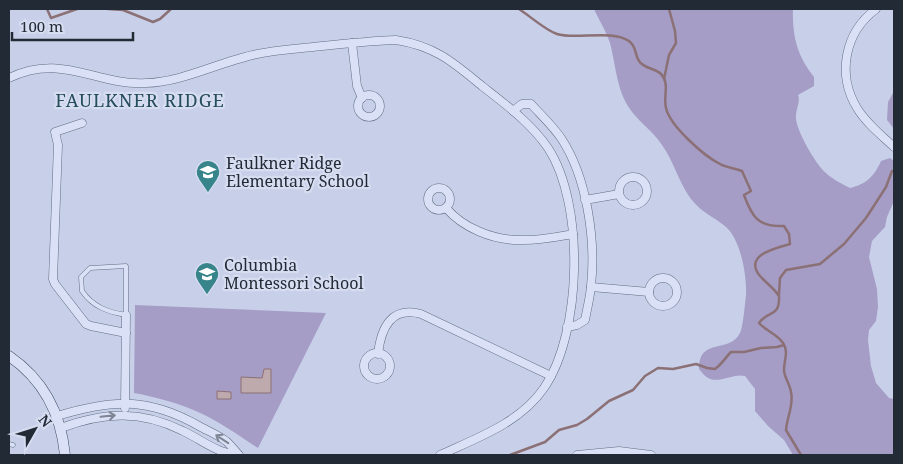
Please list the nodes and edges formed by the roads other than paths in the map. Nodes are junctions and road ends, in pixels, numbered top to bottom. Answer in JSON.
{"nodes":[{"id":1,"x":876,"y":9,"type":"edge"},
{"id":2,"x":352,"y":43,"type":"junction"},
{"id":3,"x":9,"y":78,"type":"edge"},
{"id":4,"x":362,"y":98,"type":"dead end"},
{"id":5,"x":513,"y":111,"type":"junction"},
{"id":6,"x":82,"y":123,"type":"dead end"},
{"id":7,"x":894,"y":147,"type":"edge"},
{"id":8,"x":619,"y":194,"type":"dead end"},
{"id":9,"x":585,"y":200,"type":"junction"},
{"id":10,"x":446,"y":208,"type":"dead end"},
{"id":11,"x":573,"y":234,"type":"junction"},
{"id":12,"x":591,"y":287,"type":"junction"},
{"id":13,"x":649,"y":292,"type":"dead end"},
{"id":14,"x":126,"y":315,"type":"junction"},
{"id":15,"x":567,"y":327,"type":"junction"},
{"id":16,"x":126,"y":333,"type":"junction"},
{"id":17,"x":378,"y":354,"type":"dead end"},
{"id":18,"x":9,"y":356,"type":"edge"},
{"id":19,"x":551,"y":376,"type":"junction"},
{"id":20,"x":125,"y":403,"type":"junction"},
{"id":21,"x":125,"y":415,"type":"junction"},
{"id":22,"x":57,"y":416,"type":"junction"},
{"id":23,"x":62,"y":428,"type":"junction"},
{"id":24,"x":65,"y":455,"type":"edge"},
{"id":25,"x":239,"y":455,"type":"edge"},
{"id":26,"x":440,"y":455,"type":"edge"},
{"id":27,"x":577,"y":455,"type":"edge"},
{"id":28,"x":651,"y":455,"type":"edge"}],
"edges":[{"from":1,"to":7,"type":"street"},
{"from":2,"to":3,"type":"street"},
{"from":2,"to":4,"type":"street"},
{"from":2,"to":5,"type":"street"},
{"from":5,"to":9,"type":"street"},
{"from":5,"to":11,"type":"street"},
{"from":6,"to":16,"type":"street"},
{"from":8,"to":9,"type":"street"},
{"from":9,"to":12,"type":"street"},
{"from":10,"to":11,"type":"street"},
{"from":11,"to":15,"type":"street"},
{"from":12,"to":13,"type":"street"},
{"from":12,"to":15,"type":"street"},
{"from":14,"to":14,"type":"lane"},
{"from":14,"to":16,"type":"street"},
{"from":15,"to":19,"type":"street"},
{"from":16,"to":20,"type":"street"},
{"from":17,"to":19,"type":"street"},
{"from":18,"to":22,"type":"street"},
{"from":19,"to":26,"type":"street"},
{"from":20,"to":21,"type":"street"},
{"from":20,"to":22,"type":"street"},
{"from":25,"to":20,"type":"street","one_way":true},
{"from":23,"to":21,"type":"street","one_way":true},
{"from":21,"to":25,"type":"street"},
{"from":22,"to":23,"type":"street"},
{"from":23,"to":24,"type":"street"},
{"from":27,"to":28,"type":"street"}]}
